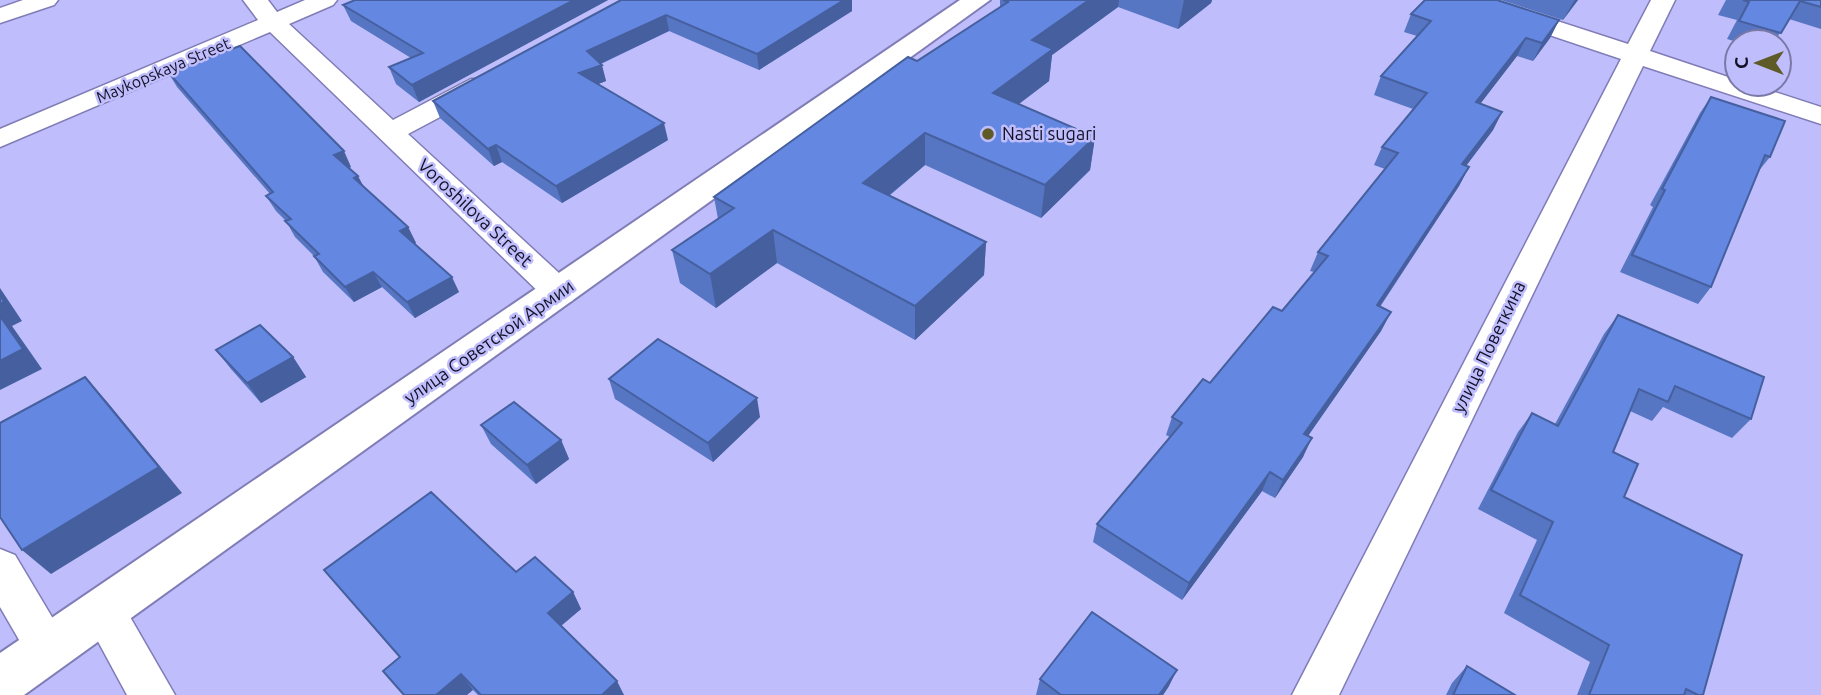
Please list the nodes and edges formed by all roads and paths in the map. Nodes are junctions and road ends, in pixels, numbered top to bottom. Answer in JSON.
{"nodes":[{"id":1,"x":46,"y":0,"type":"edge"},
{"id":2,"x":255,"y":0,"type":"edge"},
{"id":3,"x":326,"y":0,"type":"edge"},
{"id":4,"x":976,"y":0,"type":"edge"},
{"id":5,"x":1468,"y":0,"type":"edge"},
{"id":6,"x":1663,"y":0,"type":"edge"},
{"id":7,"x":0,"y":16,"type":"edge"},
{"id":8,"x":273,"y":22,"type":"junction"},
{"id":9,"x":1635,"y":54,"type":"junction"},
{"id":10,"x":503,"y":73,"type":"edge"},
{"id":11,"x":1821,"y":116,"type":"edge"},
{"id":12,"x":390,"y":132,"type":"junction"},
{"id":13,"x":0,"y":139,"type":"edge"},
{"id":14,"x":560,"y":293,"type":"junction"},
{"id":15,"x":0,"y":568,"type":"edge"},
{"id":16,"x":103,"y":610,"type":"junction"},
{"id":17,"x":49,"y":649,"type":"junction"},
{"id":18,"x":0,"y":682,"type":"edge"},
{"id":19,"x":152,"y":695,"type":"edge"},
{"id":20,"x":1315,"y":695,"type":"edge"}],
"edges":[{"from":1,"to":7,"type":"street"},
{"from":2,"to":8,"type":"street","name":"Voroshilova Street"},
{"from":3,"to":8,"type":"street","name":"Maykopskaya Street"},
{"from":4,"to":14,"type":"main road","name":"улица Советской Армии"},
{"from":5,"to":9,"type":"street"},
{"from":6,"to":9,"type":"street","name":"улица Поветкина"},
{"from":8,"to":12,"type":"street","name":"Voroshilova Street"},
{"from":8,"to":13,"type":"street","name":"Maykopskaya Street"},
{"from":9,"to":11,"type":"street"},
{"from":9,"to":20,"type":"street","name":"улица Поветкина"},
{"from":10,"to":12,"type":"street"},
{"from":12,"to":14,"type":"street","name":"Voroshilova Street"},
{"from":14,"to":16,"type":"main road","name":"улица Советской Армии"},
{"from":15,"to":17,"type":"street"},
{"from":16,"to":17,"type":"main road","name":"улица Советской Армии"},
{"from":16,"to":19,"type":"street"},
{"from":17,"to":18,"type":"main road","name":"улица Советской Армии"}]}
